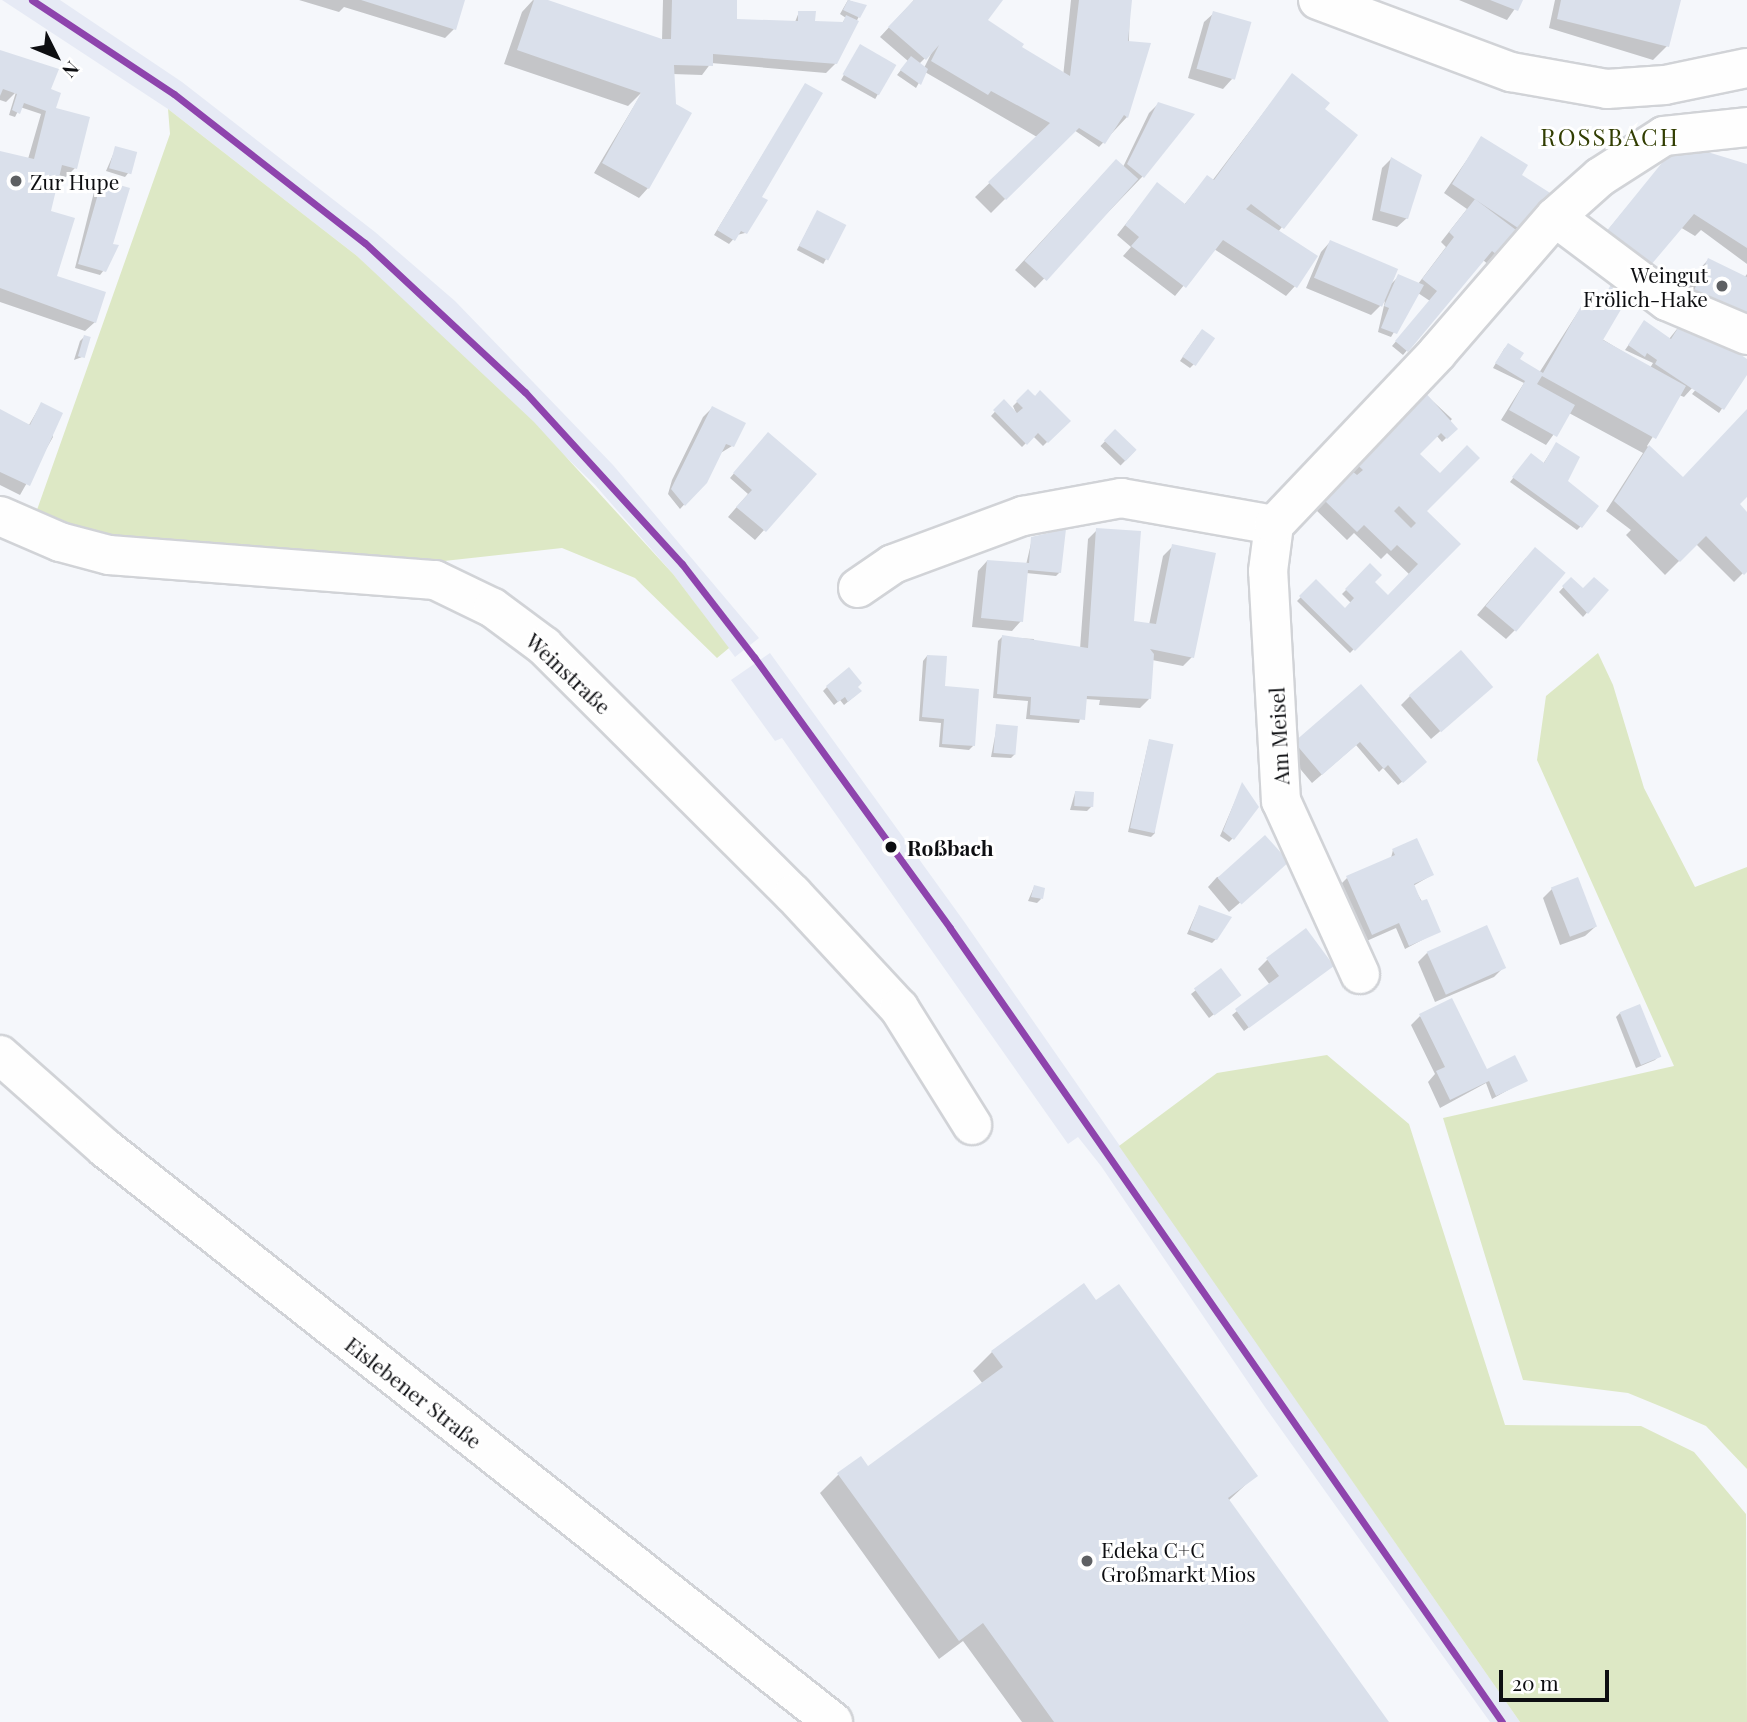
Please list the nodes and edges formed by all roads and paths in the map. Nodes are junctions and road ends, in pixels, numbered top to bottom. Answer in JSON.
{"nodes":[{"id":1,"x":1318,"y":0,"type":"edge"},
{"id":2,"x":1747,"y":68,"type":"edge"},
{"id":3,"x":1747,"y":127,"type":"edge"},
{"id":4,"x":1555,"y":218,"type":"junction"},
{"id":5,"x":1747,"y":335,"type":"edge"},
{"id":6,"x":0,"y":516,"type":"edge"},
{"id":7,"x":1274,"y":525,"type":"junction"},
{"id":8,"x":858,"y":588,"type":"dead end"},
{"id":9,"x":1360,"y":974,"type":"dead end"},
{"id":10,"x":0,"y":1055,"type":"edge"},
{"id":11,"x":972,"y":1125,"type":"dead end"},
{"id":12,"x":833,"y":1722,"type":"edge"}],
"edges":[{"from":1,"to":2,"type":"street"},
{"from":3,"to":4,"type":"street"},
{"from":4,"to":5,"type":"street"},
{"from":4,"to":7,"type":"street"},
{"from":6,"to":11,"type":"street","name":"Weinstraße"},
{"from":7,"to":8,"type":"street"},
{"from":7,"to":9,"type":"street","name":"Am Meisel"},
{"from":10,"to":12,"type":"street","name":"Eislebener Straße"}]}
